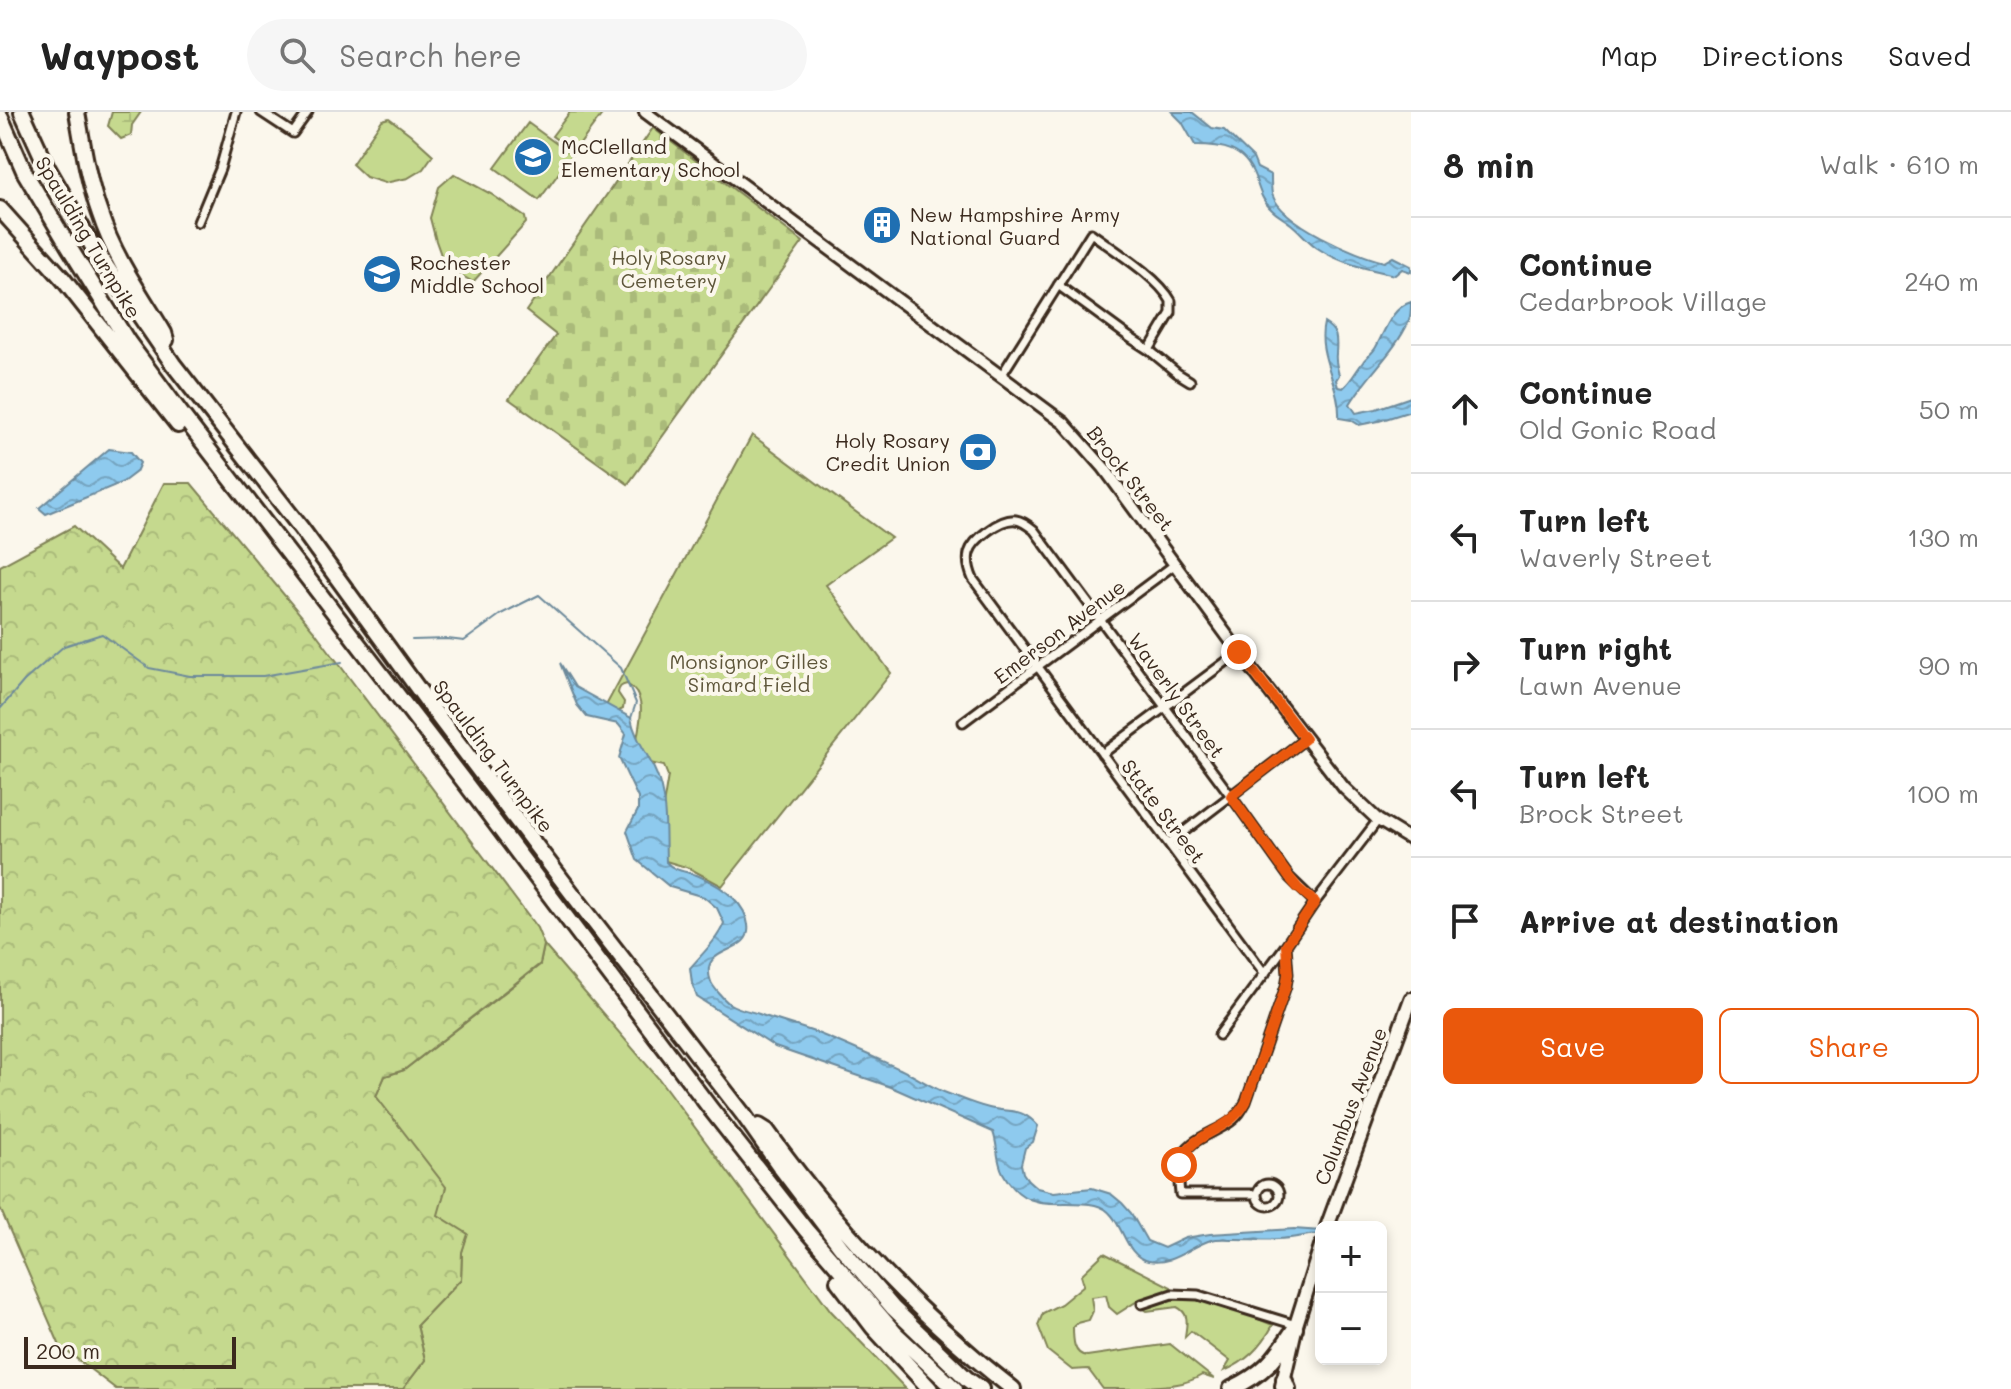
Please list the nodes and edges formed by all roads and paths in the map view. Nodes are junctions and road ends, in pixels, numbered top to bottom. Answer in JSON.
{"nodes":[{"id":1,"x":22,"y":112,"type":"edge"},
{"id":2,"x":77,"y":112,"type":"edge"},
{"id":3,"x":236,"y":112,"type":"edge"},
{"id":4,"x":261,"y":112,"type":"edge"},
{"id":5,"x":308,"y":112,"type":"edge"},
{"id":6,"x":645,"y":112,"type":"edge"},
{"id":7,"x":0,"y":116,"type":"edge"},
{"id":8,"x":0,"y":209,"type":"edge"},
{"id":9,"x":198,"y":222,"type":"dead end"},
{"id":10,"x":1058,"y":285,"type":"junction"},
{"id":11,"x":1149,"y":350,"type":"junction"},
{"id":12,"x":173,"y":364,"type":"junction"},
{"id":13,"x":1001,"y":376,"type":"junction"},
{"id":14,"x":1190,"y":381,"type":"dead end"},
{"id":15,"x":256,"y":511,"type":"junction"},
{"id":16,"x":1174,"y":565,"type":"junction"},
{"id":17,"x":1101,"y":619,"type":"junction"},
{"id":18,"x":1239,"y":652,"type":"junction"},
{"id":19,"x":1039,"y":666,"type":"junction"},
{"id":20,"x":1165,"y":707,"type":"junction"},
{"id":21,"x":963,"y":722,"type":"dead end"},
{"id":22,"x":1305,"y":739,"type":"junction"},
{"id":23,"x":1102,"y":754,"type":"junction"},
{"id":24,"x":1231,"y":796,"type":"junction"},
{"id":25,"x":1378,"y":820,"type":"junction"},
{"id":26,"x":1411,"y":840,"type":"edge"},
{"id":27,"x":1169,"y":843,"type":"junction"},
{"id":28,"x":1315,"y":902,"type":"junction"},
{"id":29,"x":1286,"y":945,"type":"junction"},
{"id":30,"x":1265,"y":974,"type":"junction"},
{"id":31,"x":1411,"y":999,"type":"edge"},
{"id":32,"x":1219,"y":1035,"type":"dead end"},
{"id":33,"x":743,"y":1114,"type":"junction"},
{"id":34,"x":1257,"y":1194,"type":"dead end"},
{"id":35,"x":1329,"y":1221,"type":"edge"},
{"id":36,"x":806,"y":1230,"type":"junction"},
{"id":37,"x":1315,"y":1265,"type":"edge"},
{"id":38,"x":1142,"y":1304,"type":"dead end"},
{"id":39,"x":1296,"y":1327,"type":"junction"},
{"id":40,"x":1284,"y":1386,"type":"edge"},
{"id":41,"x":930,"y":1389,"type":"edge"},
{"id":42,"x":955,"y":1389,"type":"edge"},
{"id":43,"x":981,"y":1389,"type":"edge"},
{"id":44,"x":1013,"y":1389,"type":"edge"},
{"id":45,"x":1231,"y":1389,"type":"edge"}],
"edges":[{"from":1,"to":12,"type":"highway","name":"Spaulding Turnpike"},
{"from":2,"to":12,"type":"highway"},
{"from":3,"to":9,"type":"street"},
{"from":4,"to":5,"type":"street"},
{"from":6,"to":13,"type":"street","name":"Brock Street"},
{"from":7,"to":15,"type":"highway","name":"Spaulding Turnpike"},
{"from":8,"to":15,"type":"highway"},
{"from":10,"to":11,"type":"street"},
{"from":10,"to":11,"type":"street"},
{"from":10,"to":13,"type":"street"},
{"from":11,"to":14,"type":"street"},
{"from":12,"to":33,"type":"highway","name":"Spaulding Turnpike"},
{"from":13,"to":16,"type":"street","name":"Brock Street"},
{"from":15,"to":36,"type":"highway","name":"Spaulding Turnpike"},
{"from":16,"to":17,"type":"street","name":"Emerson Avenue"},
{"from":16,"to":18,"type":"street","name":"Brock Street"},
{"from":17,"to":19,"type":"street","name":"Emerson Avenue"},
{"from":17,"to":19,"type":"street","name":"Waverly Street"},
{"from":17,"to":20,"type":"street","name":"Waverly Street"},
{"from":18,"to":20,"type":"street"},
{"from":18,"to":22,"type":"street","name":"Brock Street"},
{"from":19,"to":21,"type":"street","name":"Emerson Avenue"},
{"from":19,"to":23,"type":"street","name":"State Street"},
{"from":20,"to":23,"type":"street"},
{"from":20,"to":24,"type":"street","name":"Waverly Street"},
{"from":22,"to":24,"type":"street"},
{"from":22,"to":25,"type":"street","name":"Brock Street"},
{"from":23,"to":27,"type":"street","name":"State Street"},
{"from":24,"to":27,"type":"street"},
{"from":24,"to":28,"type":"street","name":"Waverly Street"},
{"from":25,"to":26,"type":"street","name":"Brock Street"},
{"from":25,"to":28,"type":"street"},
{"from":27,"to":30,"type":"street","name":"State Street"},
{"from":28,"to":29,"type":"street"},
{"from":29,"to":30,"type":"street"},
{"from":29,"to":34,"type":"street"},
{"from":30,"to":32,"type":"street"},
{"from":31,"to":35,"type":"main road","name":"Columbus Avenue"},
{"from":33,"to":43,"type":"highway","name":"Spaulding Turnpike"},
{"from":33,"to":44,"type":"highway"},
{"from":36,"to":41,"type":"highway"},
{"from":36,"to":42,"type":"highway","name":"Spaulding Turnpike"},
{"from":37,"to":39,"type":"main road"},
{"from":38,"to":39,"type":"street"},
{"from":39,"to":40,"type":"main road"},
{"from":39,"to":45,"type":"highway"}]}
